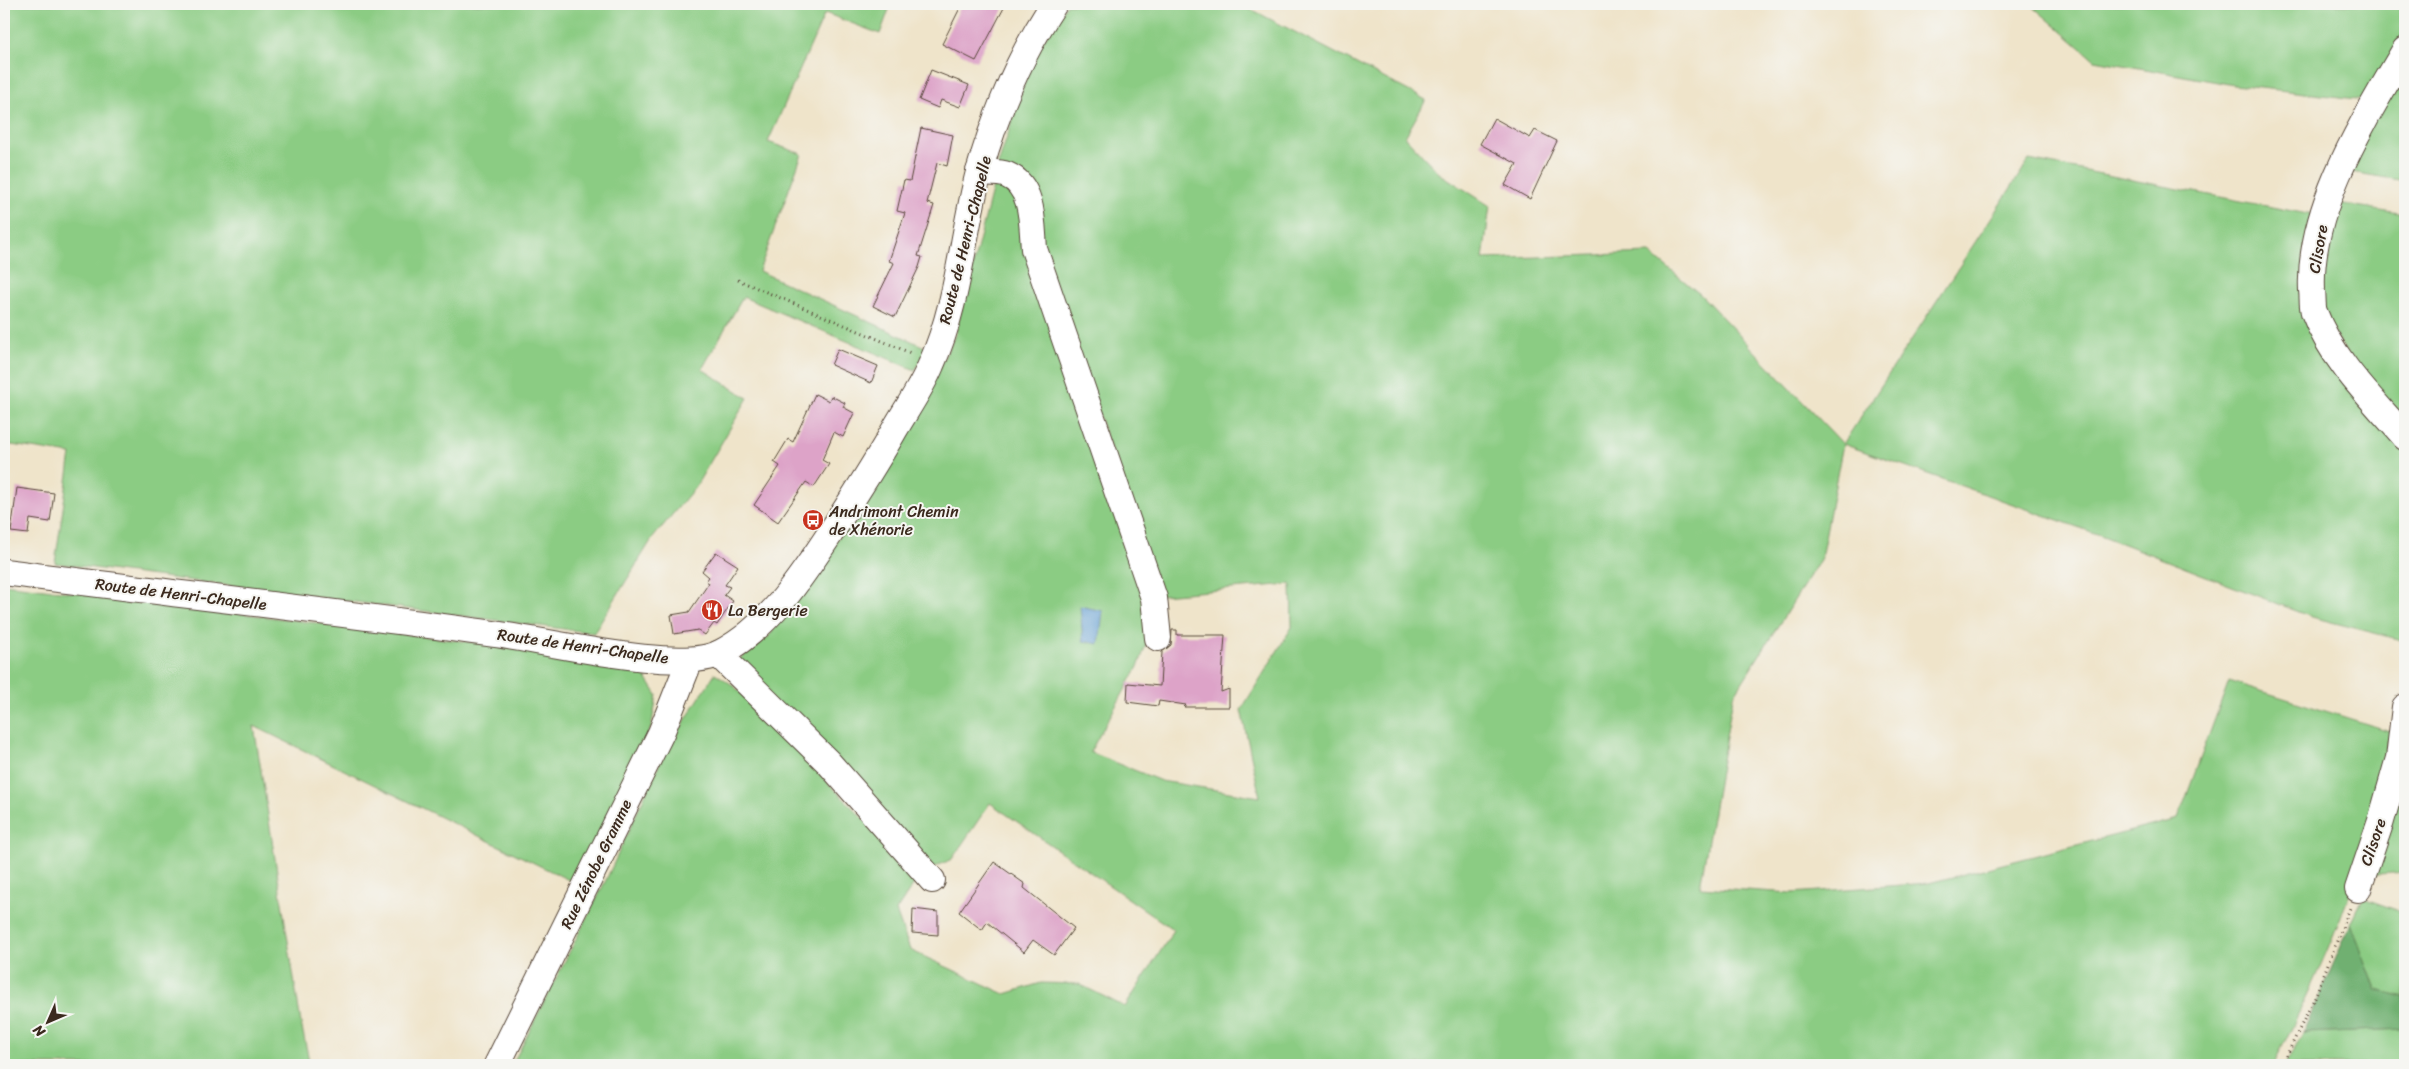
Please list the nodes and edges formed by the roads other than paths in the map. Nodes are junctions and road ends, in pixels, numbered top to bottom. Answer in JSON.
{"nodes":[{"id":1,"x":1054,"y":4,"type":"edge"},
{"id":2,"x":2405,"y":50,"type":"edge"},
{"id":3,"x":979,"y":172,"type":"junction"},
{"id":4,"x":2405,"y":437,"type":"edge"},
{"id":5,"x":4,"y":572,"type":"edge"},
{"id":6,"x":1158,"y":638,"type":"dead end"},
{"id":7,"x":718,"y":654,"type":"junction"},
{"id":8,"x":690,"y":660,"type":"junction"},
{"id":9,"x":2405,"y":707,"type":"edge"},
{"id":10,"x":932,"y":880,"type":"dead end"},
{"id":11,"x":2358,"y":889,"type":"road end"},
{"id":12,"x":497,"y":1065,"type":"edge"}],
"edges":[{"from":1,"to":3,"type":"street","name":"Route de Henri-Chapelle"},
{"from":2,"to":4,"type":"street","name":"Clisore"},
{"from":3,"to":6,"type":"street"},
{"from":3,"to":7,"type":"street","name":"Route de Henri-Chapelle"},
{"from":5,"to":8,"type":"street","name":"Route de Henri-Chapelle"},
{"from":7,"to":8,"type":"street","name":"Route de Henri-Chapelle"},
{"from":7,"to":10,"type":"street"},
{"from":8,"to":12,"type":"street","name":"Rue Zénobe Gramme"},
{"from":9,"to":11,"type":"street","name":"Clisore"}]}
